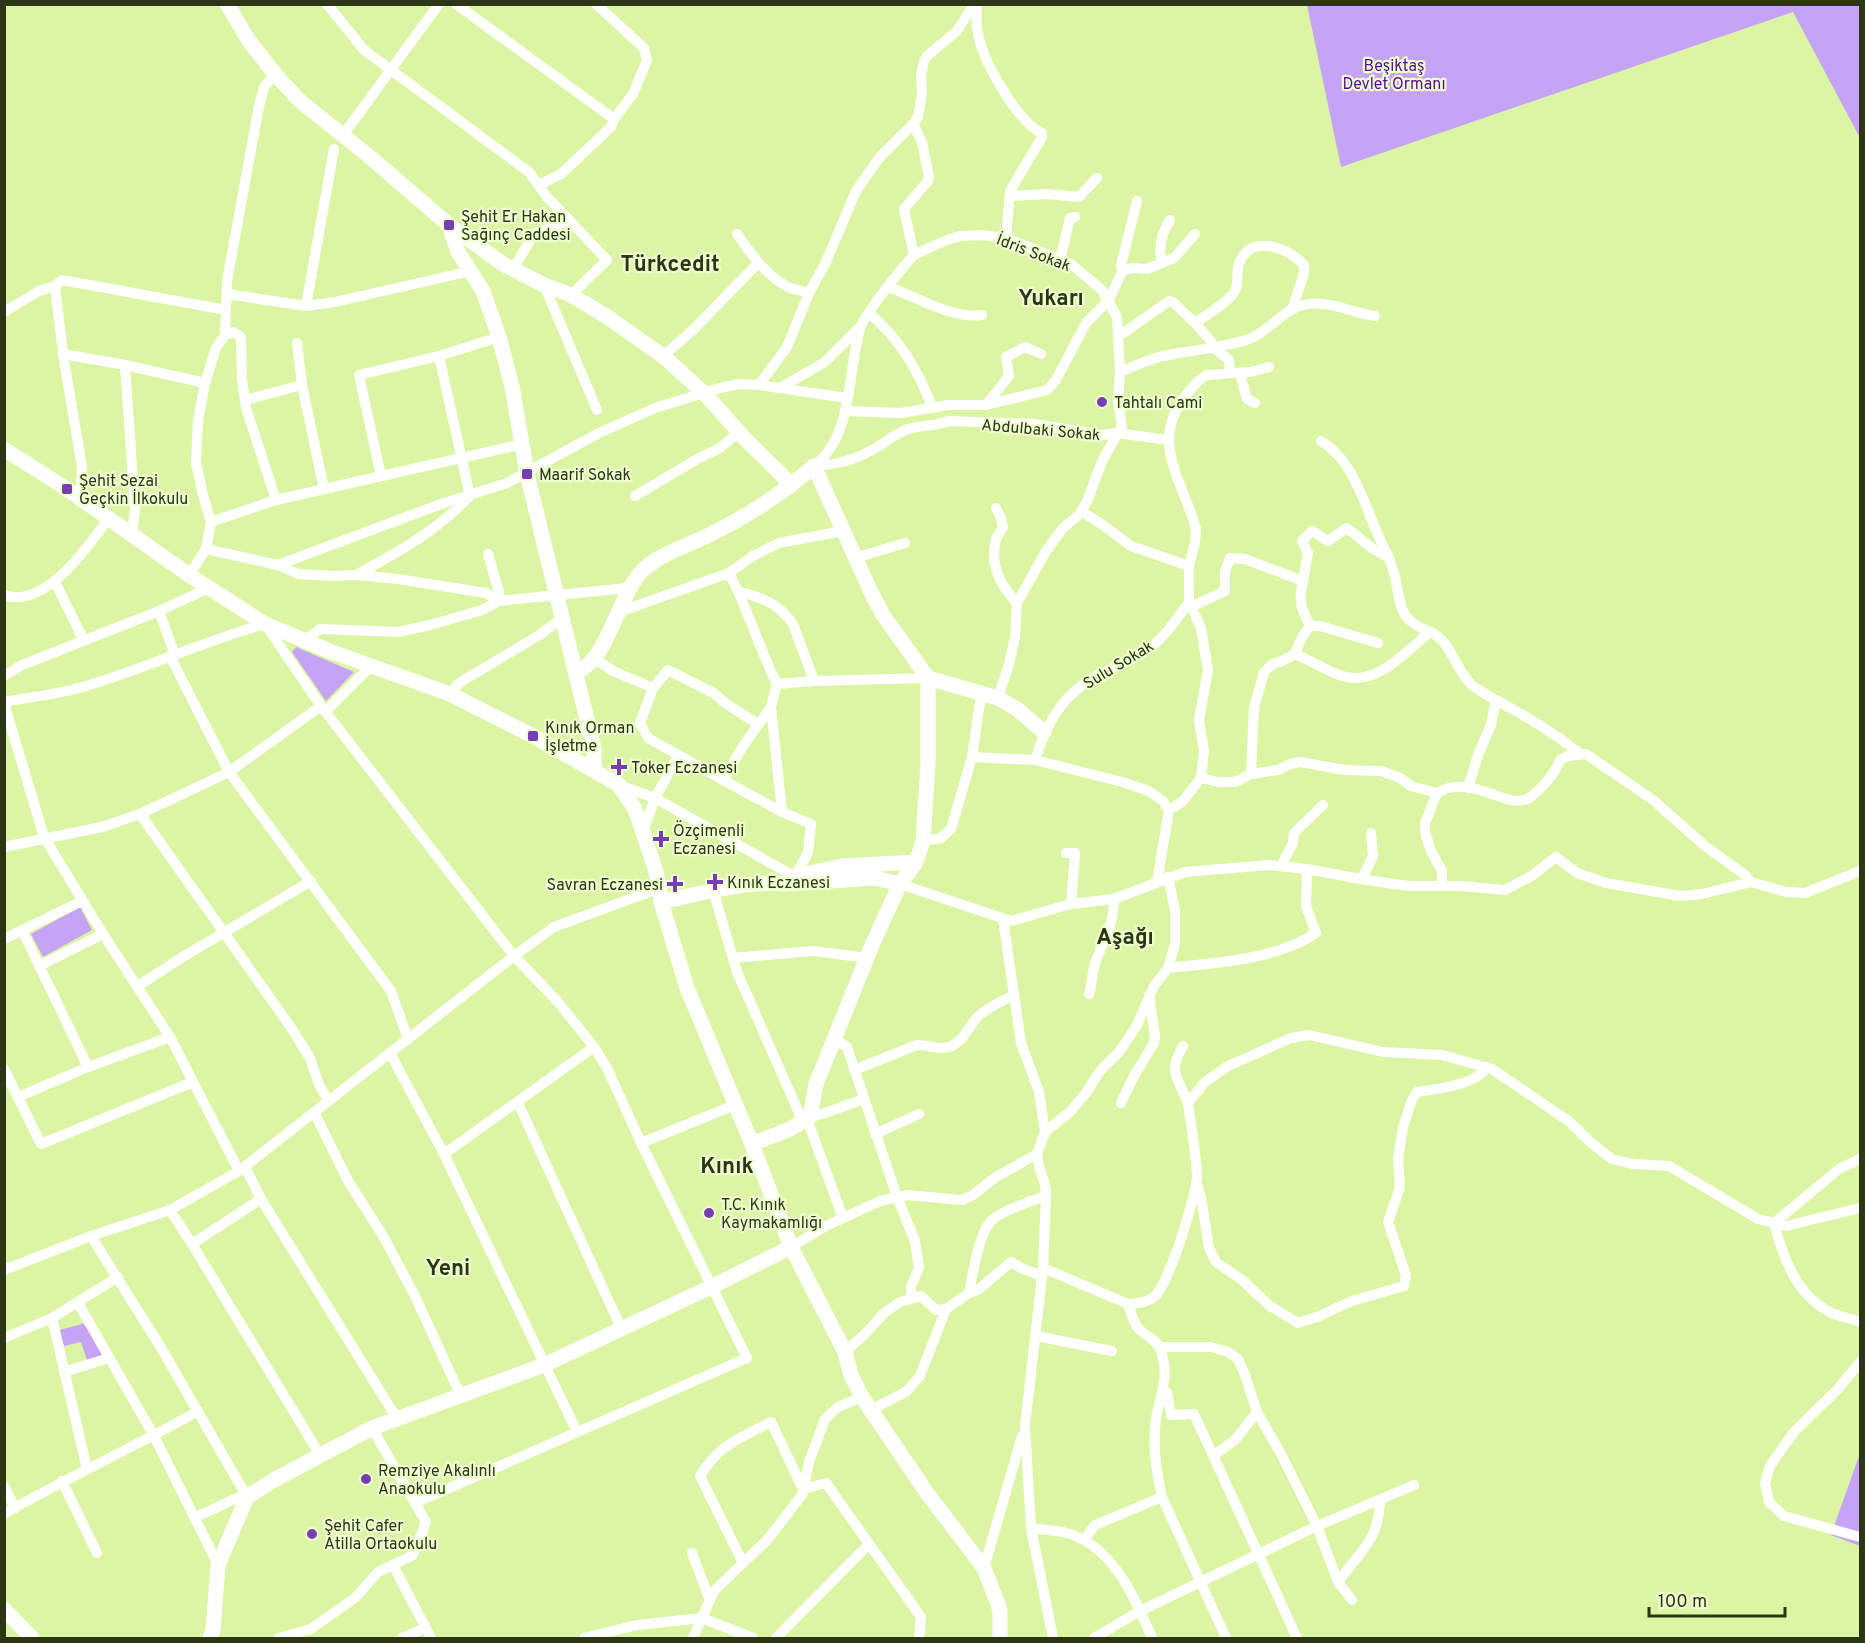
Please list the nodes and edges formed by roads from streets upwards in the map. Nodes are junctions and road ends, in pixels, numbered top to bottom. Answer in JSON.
{"nodes":[{"id":1,"x":226,"y":4,"type":"edge"},
{"id":2,"x":327,"y":4,"type":"edge"},
{"id":3,"x":439,"y":4,"type":"edge"},
{"id":4,"x":456,"y":4,"type":"edge"},
{"id":5,"x":596,"y":4,"type":"edge"},
{"id":6,"x":976,"y":4,"type":"edge"},
{"id":7,"x":390,"y":71,"type":"junction"},
{"id":8,"x":275,"y":74,"type":"junction"},
{"id":9,"x":614,"y":119,"type":"junction"},
{"id":10,"x":913,"y":124,"type":"junction"},
{"id":11,"x":338,"y":142,"type":"junction"},
{"id":12,"x":1097,"y":178,"type":"dead end"},
{"id":13,"x":539,"y":185,"type":"junction"},
{"id":14,"x":1010,"y":196,"type":"junction"},
{"id":15,"x":1137,"y":201,"type":"dead end"},
{"id":16,"x":1075,"y":217,"type":"dead end"},
{"id":17,"x":569,"y":220,"type":"junction"},
{"id":18,"x":1170,"y":220,"type":"dead end"},
{"id":19,"x":449,"y":225,"type":"junction"},
{"id":20,"x":737,"y":234,"type":"dead end"},
{"id":21,"x":1196,"y":234,"type":"dead end"},
{"id":22,"x":1006,"y":238,"type":"junction"},
{"id":23,"x":914,"y":255,"type":"junction"},
{"id":24,"x":1060,"y":260,"type":"junction"},
{"id":25,"x":758,"y":263,"type":"junction"},
{"id":26,"x":1162,"y":263,"type":"junction"},
{"id":27,"x":513,"y":269,"type":"junction"},
{"id":28,"x":471,"y":272,"type":"junction"},
{"id":29,"x":1122,"y":272,"type":"junction"},
{"id":30,"x":544,"y":285,"type":"junction"},
{"id":31,"x":55,"y":286,"type":"junction"},
{"id":32,"x":888,"y":287,"type":"junction"},
{"id":33,"x":809,"y":292,"type":"junction"},
{"id":34,"x":227,"y":294,"type":"junction"},
{"id":35,"x":571,"y":295,"type":"junction"},
{"id":36,"x":1109,"y":300,"type":"junction"},
{"id":37,"x":306,"y":306,"type":"junction"},
{"id":38,"x":226,"y":310,"type":"junction"},
{"id":39,"x":1292,"y":310,"type":"junction"},
{"id":40,"x":4,"y":312,"type":"edge"},
{"id":41,"x":869,"y":313,"type":"junction"},
{"id":42,"x":982,"y":315,"type":"dead end"},
{"id":43,"x":1375,"y":316,"type":"dead end"},
{"id":44,"x":1195,"y":323,"type":"junction"},
{"id":45,"x":860,"y":327,"type":"junction"},
{"id":46,"x":225,"y":335,"type":"junction"},
{"id":47,"x":499,"y":337,"type":"junction"},
{"id":48,"x":1118,"y":337,"type":"junction"},
{"id":49,"x":297,"y":343,"type":"dead end"},
{"id":50,"x":1214,"y":348,"type":"junction"},
{"id":51,"x":63,"y":354,"type":"junction"},
{"id":52,"x":1041,"y":354,"type":"dead end"},
{"id":53,"x":439,"y":356,"type":"junction"},
{"id":54,"x":663,"y":356,"type":"junction"},
{"id":55,"x":125,"y":365,"type":"junction"},
{"id":56,"x":1269,"y":367,"type":"dead end"},
{"id":57,"x":1120,"y":372,"type":"junction"},
{"id":58,"x":1235,"y":373,"type":"junction"},
{"id":59,"x":205,"y":383,"type":"junction"},
{"id":60,"x":302,"y":385,"type":"junction"},
{"id":61,"x":759,"y":385,"type":"junction"},
{"id":62,"x":780,"y":388,"type":"junction"},
{"id":63,"x":704,"y":393,"type":"junction"},
{"id":64,"x":847,"y":398,"type":"junction"},
{"id":65,"x":245,"y":400,"type":"junction"},
{"id":66,"x":1255,"y":403,"type":"dead end"},
{"id":67,"x":948,"y":405,"type":"junction"},
{"id":68,"x":986,"y":405,"type":"junction"},
{"id":69,"x":932,"y":407,"type":"junction"},
{"id":70,"x":597,"y":410,"type":"dead end"},
{"id":71,"x":845,"y":411,"type":"junction"},
{"id":72,"x":949,"y":421,"type":"junction"},
{"id":73,"x":739,"y":432,"type":"junction"},
{"id":74,"x":1118,"y":433,"type":"junction"},
{"id":75,"x":1168,"y":440,"type":"junction"},
{"id":76,"x":1321,"y":441,"type":"dead end"},
{"id":77,"x":522,"y":444,"type":"junction"},
{"id":78,"x":4,"y":449,"type":"edge"},
{"id":79,"x":460,"y":458,"type":"junction"},
{"id":80,"x":814,"y":466,"type":"junction"},
{"id":81,"x":527,"y":474,"type":"junction"},
{"id":82,"x":381,"y":476,"type":"junction"},
{"id":83,"x":792,"y":485,"type":"junction"},
{"id":84,"x":324,"y":489,"type":"junction"},
{"id":85,"x":470,"y":496,"type":"junction"},
{"id":86,"x":635,"y":496,"type":"dead end"},
{"id":87,"x":80,"y":500,"type":"junction"},
{"id":88,"x":276,"y":500,"type":"junction"},
{"id":89,"x":996,"y":508,"type":"dead end"},
{"id":90,"x":1081,"y":512,"type":"junction"},
{"id":91,"x":108,"y":518,"type":"junction"},
{"id":92,"x":212,"y":522,"type":"junction"},
{"id":93,"x":843,"y":531,"type":"junction"},
{"id":94,"x":132,"y":535,"type":"junction"},
{"id":95,"x":905,"y":543,"type":"dead end"},
{"id":96,"x":206,"y":549,"type":"junction"},
{"id":97,"x":488,"y":554,"type":"dead end"},
{"id":98,"x":855,"y":558,"type":"junction"},
{"id":99,"x":1389,"y":558,"type":"junction"},
{"id":100,"x":278,"y":565,"type":"junction"},
{"id":101,"x":1189,"y":566,"type":"junction"},
{"id":102,"x":729,"y":573,"type":"junction"},
{"id":103,"x":189,"y":575,"type":"junction"},
{"id":104,"x":355,"y":575,"type":"junction"},
{"id":105,"x":1303,"y":581,"type":"junction"},
{"id":106,"x":55,"y":582,"type":"junction"},
{"id":107,"x":209,"y":588,"type":"junction"},
{"id":108,"x":628,"y":588,"type":"junction"},
{"id":109,"x":739,"y":592,"type":"junction"},
{"id":110,"x":4,"y":595,"type":"edge"},
{"id":111,"x":557,"y":596,"type":"junction"},
{"id":112,"x":499,"y":601,"type":"junction"},
{"id":113,"x":1017,"y":603,"type":"junction"},
{"id":114,"x":1191,"y":604,"type":"junction"},
{"id":115,"x":159,"y":611,"type":"junction"},
{"id":116,"x":619,"y":612,"type":"junction"},
{"id":117,"x":563,"y":617,"type":"junction"},
{"id":118,"x":265,"y":624,"type":"junction"},
{"id":119,"x":1311,"y":626,"type":"junction"},
{"id":120,"x":1430,"y":632,"type":"junction"},
{"id":121,"x":84,"y":641,"type":"junction"},
{"id":122,"x":304,"y":641,"type":"junction"},
{"id":123,"x":1378,"y":643,"type":"dead end"},
{"id":124,"x":1295,"y":654,"type":"junction"},
{"id":125,"x":172,"y":655,"type":"junction"},
{"id":126,"x":594,"y":658,"type":"junction"},
{"id":127,"x":372,"y":665,"type":"junction"},
{"id":128,"x":577,"y":672,"type":"junction"},
{"id":129,"x":4,"y":676,"type":"edge"},
{"id":130,"x":928,"y":678,"type":"junction"},
{"id":131,"x":814,"y":681,"type":"junction"},
{"id":132,"x":777,"y":684,"type":"junction"},
{"id":133,"x":653,"y":688,"type":"junction"},
{"id":134,"x":450,"y":694,"type":"junction"},
{"id":135,"x":981,"y":694,"type":"junction"},
{"id":136,"x":998,"y":698,"type":"junction"},
{"id":137,"x":1496,"y":700,"type":"junction"},
{"id":138,"x":4,"y":702,"type":"edge"},
{"id":139,"x":771,"y":707,"type":"junction"},
{"id":140,"x":323,"y":709,"type":"junction"},
{"id":141,"x":758,"y":724,"type":"junction"},
{"id":142,"x":1044,"y":732,"type":"junction"},
{"id":143,"x":1580,"y":754,"type":"junction"},
{"id":144,"x":678,"y":756,"type":"junction"},
{"id":145,"x":972,"y":757,"type":"junction"},
{"id":146,"x":1035,"y":760,"type":"junction"},
{"id":147,"x":594,"y":769,"type":"junction"},
{"id":148,"x":229,"y":772,"type":"junction"},
{"id":149,"x":1251,"y":774,"type":"junction"},
{"id":150,"x":1201,"y":778,"type":"junction"},
{"id":151,"x":723,"y":780,"type":"junction"},
{"id":152,"x":619,"y":785,"type":"junction"},
{"id":153,"x":1468,"y":788,"type":"junction"},
{"id":154,"x":1437,"y":794,"type":"junction"},
{"id":155,"x":655,"y":798,"type":"junction"},
{"id":156,"x":1323,"y":805,"type":"dead end"},
{"id":157,"x":1169,"y":810,"type":"junction"},
{"id":158,"x":782,"y":812,"type":"junction"},
{"id":159,"x":140,"y":814,"type":"junction"},
{"id":160,"x":643,"y":832,"type":"junction"},
{"id":161,"x":1371,"y":833,"type":"dead end"},
{"id":162,"x":44,"y":837,"type":"junction"},
{"id":163,"x":923,"y":841,"type":"junction"},
{"id":164,"x":4,"y":847,"type":"edge"},
{"id":165,"x":1066,"y":853,"type":"dead end"},
{"id":166,"x":916,"y":862,"type":"junction"},
{"id":167,"x":1281,"y":866,"type":"junction"},
{"id":168,"x":1307,"y":869,"type":"junction"},
{"id":169,"x":1860,"y":871,"type":"edge"},
{"id":170,"x":1168,"y":877,"type":"junction"},
{"id":171,"x":800,"y":879,"type":"junction"},
{"id":172,"x":1362,"y":879,"type":"junction"},
{"id":173,"x":311,"y":881,"type":"junction"},
{"id":174,"x":1157,"y":882,"type":"junction"},
{"id":175,"x":1751,"y":882,"type":"junction"},
{"id":176,"x":900,"y":884,"type":"junction"},
{"id":177,"x":1442,"y":886,"type":"junction"},
{"id":178,"x":713,"y":890,"type":"junction"},
{"id":179,"x":661,"y":895,"type":"junction"},
{"id":180,"x":1114,"y":899,"type":"junction"},
{"id":181,"x":82,"y":901,"type":"junction"},
{"id":182,"x":1071,"y":904,"type":"junction"},
{"id":183,"x":1003,"y":919,"type":"junction"},
{"id":184,"x":22,"y":930,"type":"junction"},
{"id":185,"x":103,"y":934,"type":"junction"},
{"id":186,"x":225,"y":934,"type":"junction"},
{"id":187,"x":4,"y":939,"type":"edge"},
{"id":188,"x":514,"y":956,"type":"junction"},
{"id":189,"x":733,"y":958,"type":"junction"},
{"id":190,"x":868,"y":958,"type":"junction"},
{"id":191,"x":39,"y":966,"type":"junction"},
{"id":192,"x":1168,"y":968,"type":"junction"},
{"id":193,"x":138,"y":986,"type":"junction"},
{"id":194,"x":1089,"y":994,"type":"dead end"},
{"id":195,"x":1013,"y":995,"type":"junction"},
{"id":196,"x":1149,"y":996,"type":"junction"},
{"id":197,"x":170,"y":1037,"type":"junction"},
{"id":198,"x":408,"y":1038,"type":"junction"},
{"id":199,"x":835,"y":1039,"type":"junction"},
{"id":200,"x":1183,"y":1046,"type":"dead end"},
{"id":201,"x":594,"y":1047,"type":"junction"},
{"id":202,"x":390,"y":1053,"type":"junction"},
{"id":203,"x":88,"y":1067,"type":"junction"},
{"id":204,"x":1487,"y":1067,"type":"junction"},
{"id":205,"x":4,"y":1069,"type":"edge"},
{"id":206,"x":854,"y":1070,"type":"junction"},
{"id":207,"x":193,"y":1082,"type":"junction"},
{"id":208,"x":18,"y":1097,"type":"junction"},
{"id":209,"x":864,"y":1099,"type":"junction"},
{"id":210,"x":328,"y":1100,"type":"junction"},
{"id":211,"x":518,"y":1103,"type":"junction"},
{"id":212,"x":1121,"y":1103,"type":"dead end"},
{"id":213,"x":1188,"y":1103,"type":"junction"},
{"id":214,"x":735,"y":1105,"type":"junction"},
{"id":215,"x":314,"y":1112,"type":"junction"},
{"id":216,"x":919,"y":1114,"type":"dead end"},
{"id":217,"x":807,"y":1119,"type":"junction"},
{"id":218,"x":1045,"y":1132,"type":"junction"},
{"id":219,"x":876,"y":1134,"type":"junction"},
{"id":220,"x":641,"y":1143,"type":"junction"},
{"id":221,"x":752,"y":1144,"type":"junction"},
{"id":222,"x":444,"y":1154,"type":"junction"},
{"id":223,"x":1037,"y":1154,"type":"junction"},
{"id":224,"x":1860,"y":1159,"type":"edge"},
{"id":225,"x":242,"y":1169,"type":"junction"},
{"id":226,"x":1196,"y":1183,"type":"junction"},
{"id":227,"x":1046,"y":1196,"type":"junction"},
{"id":228,"x":897,"y":1197,"type":"junction"},
{"id":229,"x":261,"y":1199,"type":"junction"},
{"id":230,"x":1860,"y":1208,"type":"edge"},
{"id":231,"x":170,"y":1210,"type":"junction"},
{"id":232,"x":843,"y":1218,"type":"junction"},
{"id":233,"x":1774,"y":1223,"type":"junction"},
{"id":234,"x":91,"y":1236,"type":"junction"},
{"id":235,"x":192,"y":1244,"type":"junction"},
{"id":236,"x":791,"y":1247,"type":"junction"},
{"id":237,"x":4,"y":1270,"type":"edge"},
{"id":238,"x":1043,"y":1272,"type":"junction"},
{"id":239,"x":118,"y":1277,"type":"junction"},
{"id":240,"x":711,"y":1287,"type":"junction"},
{"id":241,"x":969,"y":1293,"type":"junction"},
{"id":242,"x":911,"y":1299,"type":"junction"},
{"id":243,"x":78,"y":1303,"type":"junction"},
{"id":244,"x":1128,"y":1304,"type":"junction"},
{"id":245,"x":946,"y":1309,"type":"junction"},
{"id":246,"x":52,"y":1318,"type":"junction"},
{"id":247,"x":1860,"y":1323,"type":"edge"},
{"id":248,"x":621,"y":1328,"type":"junction"},
{"id":249,"x":1036,"y":1336,"type":"junction"},
{"id":250,"x":4,"y":1338,"type":"edge"},
{"id":251,"x":1159,"y":1347,"type":"junction"},
{"id":252,"x":1112,"y":1351,"type":"dead end"},
{"id":253,"x":845,"y":1353,"type":"junction"},
{"id":254,"x":109,"y":1358,"type":"junction"},
{"id":255,"x":1860,"y":1362,"type":"edge"},
{"id":256,"x":544,"y":1365,"type":"junction"},
{"id":257,"x":64,"y":1372,"type":"junction"},
{"id":258,"x":1163,"y":1390,"type":"junction"},
{"id":259,"x":460,"y":1394,"type":"junction"},
{"id":260,"x":862,"y":1397,"type":"junction"},
{"id":261,"x":871,"y":1410,"type":"junction"},
{"id":262,"x":198,"y":1411,"type":"junction"},
{"id":263,"x":1257,"y":1412,"type":"junction"},
{"id":264,"x":396,"y":1417,"type":"junction"},
{"id":265,"x":1025,"y":1426,"type":"junction"},
{"id":266,"x":372,"y":1428,"type":"junction"},
{"id":267,"x":577,"y":1432,"type":"junction"},
{"id":268,"x":154,"y":1436,"type":"junction"},
{"id":269,"x":320,"y":1455,"type":"junction"},
{"id":270,"x":1214,"y":1455,"type":"junction"},
{"id":271,"x":87,"y":1469,"type":"junction"},
{"id":272,"x":62,"y":1481,"type":"junction"},
{"id":273,"x":1414,"y":1485,"type":"dead end"},
{"id":274,"x":4,"y":1486,"type":"edge"},
{"id":275,"x":803,"y":1489,"type":"junction"},
{"id":276,"x":247,"y":1497,"type":"junction"},
{"id":277,"x":1162,"y":1497,"type":"junction"},
{"id":278,"x":1380,"y":1500,"type":"junction"},
{"id":279,"x":415,"y":1503,"type":"junction"},
{"id":280,"x":15,"y":1508,"type":"junction"},
{"id":281,"x":4,"y":1514,"type":"edge"},
{"id":282,"x":194,"y":1518,"type":"junction"},
{"id":283,"x":1317,"y":1526,"type":"junction"},
{"id":284,"x":1031,"y":1528,"type":"junction"},
{"id":285,"x":1860,"y":1537,"type":"edge"},
{"id":286,"x":1084,"y":1540,"type":"junction"},
{"id":287,"x":869,"y":1544,"type":"junction"},
{"id":288,"x":97,"y":1553,"type":"dead end"},
{"id":289,"x":692,"y":1553,"type":"dead end"},
{"id":290,"x":1258,"y":1555,"type":"junction"},
{"id":291,"x":743,"y":1563,"type":"junction"},
{"id":292,"x":218,"y":1565,"type":"junction"},
{"id":293,"x":393,"y":1565,"type":"junction"},
{"id":294,"x":984,"y":1568,"type":"junction"},
{"id":295,"x":1200,"y":1582,"type":"junction"},
{"id":296,"x":1338,"y":1582,"type":"junction"},
{"id":297,"x":1352,"y":1600,"type":"dead end"},
{"id":298,"x":710,"y":1601,"type":"junction"},
{"id":299,"x":4,"y":1609,"type":"edge"},
{"id":300,"x":1140,"y":1611,"type":"junction"},
{"id":301,"x":702,"y":1618,"type":"junction"},
{"id":302,"x":425,"y":1628,"type":"junction"},
{"id":303,"x":32,"y":1638,"type":"edge"},
{"id":304,"x":210,"y":1638,"type":"edge"},
{"id":305,"x":279,"y":1638,"type":"edge"},
{"id":306,"x":402,"y":1638,"type":"edge"},
{"id":307,"x":431,"y":1638,"type":"edge"},
{"id":308,"x":584,"y":1638,"type":"edge"},
{"id":309,"x":693,"y":1638,"type":"edge"},
{"id":310,"x":753,"y":1638,"type":"edge"},
{"id":311,"x":776,"y":1638,"type":"edge"},
{"id":312,"x":919,"y":1638,"type":"edge"},
{"id":313,"x":1000,"y":1638,"type":"edge"},
{"id":314,"x":1053,"y":1638,"type":"edge"},
{"id":315,"x":1094,"y":1638,"type":"edge"},
{"id":316,"x":1152,"y":1638,"type":"edge"},
{"id":317,"x":1226,"y":1638,"type":"edge"},
{"id":318,"x":1297,"y":1638,"type":"edge"}],
"edges":[{"from":1,"to":8,"type":"street"},
{"from":2,"to":7,"type":"street"},
{"from":3,"to":7,"type":"street"},
{"from":4,"to":9,"type":"street"},
{"from":5,"to":9,"type":"street"},
{"from":6,"to":10,"type":"street"},
{"from":6,"to":14,"type":"street"},
{"from":7,"to":11,"type":"street"},
{"from":7,"to":13,"type":"street"},
{"from":8,"to":11,"type":"street"},
{"from":8,"to":34,"type":"street"},
{"from":9,"to":13,"type":"street"},
{"from":10,"to":23,"type":"street"},
{"from":10,"to":33,"type":"street"},
{"from":11,"to":19,"type":"street"},
{"from":11,"to":37,"type":"street"},
{"from":12,"to":14,"type":"street"},
{"from":13,"to":17,"type":"street"},
{"from":14,"to":22,"type":"street"},
{"from":15,"to":29,"type":"street"},
{"from":16,"to":24,"type":"street"},
{"from":17,"to":27,"type":"street"},
{"from":17,"to":35,"type":"street"},
{"from":18,"to":26,"type":"street"},
{"from":19,"to":27,"type":"street"},
{"from":19,"to":28,"type":"street"},
{"from":20,"to":25,"type":"street"},
{"from":21,"to":26,"type":"street"},
{"from":22,"to":23,"type":"street","name":"İdris Sokak"},
{"from":22,"to":24,"type":"street","name":"İdris Sokak"},
{"from":23,"to":32,"type":"street"},
{"from":24,"to":36,"type":"street","name":"İdris Sokak"},
{"from":25,"to":33,"type":"street"},
{"from":25,"to":54,"type":"street"},
{"from":26,"to":29,"type":"street"},
{"from":27,"to":30,"type":"street"},
{"from":28,"to":37,"type":"street"},
{"from":28,"to":47,"type":"street"},
{"from":29,"to":36,"type":"street"},
{"from":30,"to":35,"type":"street"},
{"from":30,"to":70,"type":"street"},
{"from":31,"to":38,"type":"street"},
{"from":31,"to":40,"type":"street"},
{"from":31,"to":51,"type":"street"},
{"from":32,"to":41,"type":"street"},
{"from":32,"to":42,"type":"street"},
{"from":33,"to":61,"type":"street"},
{"from":34,"to":37,"type":"street"},
{"from":34,"to":38,"type":"street"},
{"from":35,"to":54,"type":"street"},
{"from":36,"to":48,"type":"street"},
{"from":36,"to":68,"type":"street"},
{"from":38,"to":46,"type":"street"},
{"from":39,"to":43,"type":"street"},
{"from":39,"to":44,"type":"street"},
{"from":39,"to":50,"type":"street"},
{"from":41,"to":45,"type":"street"},
{"from":41,"to":69,"type":"street"},
{"from":44,"to":48,"type":"street"},
{"from":44,"to":50,"type":"street"},
{"from":45,"to":62,"type":"street"},
{"from":45,"to":64,"type":"street"},
{"from":46,"to":59,"type":"street"},
{"from":46,"to":65,"type":"street"},
{"from":47,"to":53,"type":"street"},
{"from":47,"to":77,"type":"street"},
{"from":48,"to":57,"type":"street"},
{"from":49,"to":60,"type":"street"},
{"from":50,"to":57,"type":"street"},
{"from":50,"to":58,"type":"street"},
{"from":51,"to":55,"type":"street"},
{"from":51,"to":87,"type":"street"},
{"from":52,"to":68,"type":"street"},
{"from":53,"to":79,"type":"street"},
{"from":53,"to":82,"type":"street"},
{"from":54,"to":63,"type":"street"},
{"from":55,"to":59,"type":"street"},
{"from":55,"to":94,"type":"street"},
{"from":56,"to":58,"type":"street"},
{"from":57,"to":74,"type":"street"},
{"from":58,"to":66,"type":"street"},
{"from":58,"to":75,"type":"street"},
{"from":59,"to":92,"type":"street"},
{"from":60,"to":65,"type":"street"},
{"from":60,"to":84,"type":"street"},
{"from":61,"to":62,"type":"street"},
{"from":61,"to":63,"type":"street"},
{"from":62,"to":64,"type":"street"},
{"from":63,"to":73,"type":"street"},
{"from":63,"to":81,"type":"street"},
{"from":64,"to":71,"type":"street"},
{"from":65,"to":88,"type":"street"},
{"from":67,"to":68,"type":"street"},
{"from":67,"to":69,"type":"street"},
{"from":67,"to":72,"type":"street"},
{"from":69,"to":71,"type":"street"},
{"from":71,"to":80,"type":"street"},
{"from":72,"to":74,"type":"street","name":"Abdulbaki Sokak"},
{"from":72,"to":80,"type":"street","name":"Abdulbaki Sokak"},
{"from":73,"to":83,"type":"street"},
{"from":73,"to":86,"type":"street"},
{"from":74,"to":75,"type":"street","name":"Abdulbaki Sokak"},
{"from":74,"to":90,"type":"street"},
{"from":75,"to":101,"type":"street"},
{"from":76,"to":99,"type":"street"},
{"from":77,"to":79,"type":"street"},
{"from":77,"to":81,"type":"street"},
{"from":78,"to":87,"type":"street"},
{"from":79,"to":82,"type":"street"},
{"from":79,"to":85,"type":"street"},
{"from":80,"to":83,"type":"street"},
{"from":80,"to":93,"type":"street"},
{"from":81,"to":85,"type":"street"},
{"from":81,"to":111,"type":"street"},
{"from":82,"to":84,"type":"street"},
{"from":83,"to":108,"type":"street"},
{"from":84,"to":88,"type":"street"},
{"from":85,"to":100,"type":"street"},
{"from":85,"to":104,"type":"street"},
{"from":87,"to":91,"type":"street"},
{"from":88,"to":92,"type":"street"},
{"from":89,"to":113,"type":"street"},
{"from":90,"to":101,"type":"street"},
{"from":90,"to":113,"type":"street"},
{"from":91,"to":94,"type":"street"},
{"from":91,"to":106,"type":"street"},
{"from":92,"to":96,"type":"street"},
{"from":93,"to":98,"type":"street"},
{"from":93,"to":102,"type":"street"},
{"from":94,"to":103,"type":"street"},
{"from":95,"to":98,"type":"street"},
{"from":96,"to":100,"type":"street"},
{"from":96,"to":103,"type":"street"},
{"from":97,"to":112,"type":"street"},
{"from":98,"to":130,"type":"street"},
{"from":99,"to":105,"type":"street"},
{"from":99,"to":120,"type":"street"},
{"from":100,"to":104,"type":"street"},
{"from":101,"to":114,"type":"street"},
{"from":102,"to":109,"type":"street"},
{"from":102,"to":116,"type":"street"},
{"from":103,"to":107,"type":"street"},
{"from":104,"to":112,"type":"street"},
{"from":105,"to":114,"type":"street"},
{"from":105,"to":119,"type":"street"},
{"from":106,"to":110,"type":"street"},
{"from":106,"to":121,"type":"street"},
{"from":107,"to":115,"type":"street"},
{"from":107,"to":118,"type":"street"},
{"from":108,"to":111,"type":"street"},
{"from":108,"to":116,"type":"street"},
{"from":109,"to":131,"type":"street"},
{"from":109,"to":132,"type":"street"},
{"from":111,"to":112,"type":"street"},
{"from":111,"to":117,"type":"street"},
{"from":112,"to":122,"type":"street"},
{"from":113,"to":136,"type":"street"},
{"from":114,"to":142,"type":"street","name":"Sulu Sokak"},
{"from":114,"to":150,"type":"street"},
{"from":115,"to":121,"type":"street"},
{"from":115,"to":125,"type":"street"},
{"from":116,"to":126,"type":"street"},
{"from":117,"to":128,"type":"street"},
{"from":117,"to":134,"type":"street"},
{"from":118,"to":122,"type":"street"},
{"from":118,"to":125,"type":"street"},
{"from":118,"to":140,"type":"street"},
{"from":119,"to":123,"type":"street"},
{"from":119,"to":124,"type":"street"},
{"from":120,"to":124,"type":"street"},
{"from":120,"to":137,"type":"street"},
{"from":121,"to":129,"type":"street"},
{"from":122,"to":127,"type":"street"},
{"from":124,"to":149,"type":"street"},
{"from":125,"to":138,"type":"street"},
{"from":125,"to":148,"type":"street"},
{"from":126,"to":128,"type":"street"},
{"from":126,"to":133,"type":"street"},
{"from":127,"to":134,"type":"street"},
{"from":127,"to":140,"type":"street"},
{"from":128,"to":147,"type":"street"},
{"from":130,"to":131,"type":"street"},
{"from":130,"to":135,"type":"street"},
{"from":130,"to":163,"type":"street"},
{"from":131,"to":132,"type":"street"},
{"from":132,"to":139,"type":"street"},
{"from":133,"to":141,"type":"street"},
{"from":133,"to":144,"type":"street"},
{"from":134,"to":147,"type":"street"},
{"from":135,"to":136,"type":"street"},
{"from":135,"to":145,"type":"street"},
{"from":136,"to":142,"type":"street"},
{"from":137,"to":143,"type":"street"},
{"from":137,"to":153,"type":"street"},
{"from":138,"to":162,"type":"street"},
{"from":139,"to":141,"type":"street"},
{"from":139,"to":158,"type":"street"},
{"from":140,"to":148,"type":"street"},
{"from":140,"to":188,"type":"street"},
{"from":141,"to":151,"type":"street"},
{"from":142,"to":146,"type":"street","name":"Sulu Sokak"},
{"from":143,"to":153,"type":"street"},
{"from":143,"to":175,"type":"street"},
{"from":144,"to":151,"type":"street"},
{"from":144,"to":155,"type":"street"},
{"from":145,"to":146,"type":"street"},
{"from":145,"to":163,"type":"street"},
{"from":146,"to":157,"type":"street"},
{"from":147,"to":152,"type":"street"},
{"from":148,"to":159,"type":"street"},
{"from":148,"to":173,"type":"street"},
{"from":149,"to":150,"type":"street"},
{"from":149,"to":154,"type":"street"},
{"from":150,"to":157,"type":"street"},
{"from":151,"to":158,"type":"street"},
{"from":152,"to":155,"type":"street"},
{"from":152,"to":160,"type":"street"},
{"from":153,"to":154,"type":"street"},
{"from":154,"to":177,"type":"street"},
{"from":155,"to":160,"type":"street"},
{"from":155,"to":171,"type":"street"},
{"from":156,"to":167,"type":"street"},
{"from":157,"to":174,"type":"street"},
{"from":158,"to":171,"type":"street"},
{"from":159,"to":162,"type":"street"},
{"from":159,"to":186,"type":"street"},
{"from":160,"to":179,"type":"street"},
{"from":161,"to":172,"type":"street"},
{"from":162,"to":164,"type":"street"},
{"from":162,"to":181,"type":"street"},
{"from":163,"to":166,"type":"street"},
{"from":165,"to":182,"type":"street"},
{"from":166,"to":171,"type":"street"},
{"from":166,"to":176,"type":"street"},
{"from":167,"to":168,"type":"street"},
{"from":167,"to":170,"type":"street"},
{"from":168,"to":172,"type":"street"},
{"from":168,"to":192,"type":"street"},
{"from":169,"to":175,"type":"street"},
{"from":170,"to":174,"type":"street"},
{"from":170,"to":192,"type":"street"},
{"from":171,"to":176,"type":"street"},
{"from":171,"to":178,"type":"street"},
{"from":172,"to":177,"type":"street"},
{"from":173,"to":186,"type":"street"},
{"from":173,"to":198,"type":"street"},
{"from":174,"to":180,"type":"street"},
{"from":175,"to":177,"type":"street"},
{"from":176,"to":183,"type":"street"},
{"from":176,"to":190,"type":"street"},
{"from":178,"to":179,"type":"street"},
{"from":178,"to":189,"type":"street"},
{"from":179,"to":188,"type":"street"},
{"from":179,"to":214,"type":"street"},
{"from":180,"to":182,"type":"street"},
{"from":180,"to":194,"type":"street"},
{"from":181,"to":184,"type":"street"},
{"from":181,"to":185,"type":"street"},
{"from":182,"to":183,"type":"street"},
{"from":183,"to":195,"type":"street"},
{"from":184,"to":187,"type":"street"},
{"from":184,"to":191,"type":"street"},
{"from":185,"to":191,"type":"street"},
{"from":185,"to":193,"type":"street"},
{"from":186,"to":193,"type":"street"},
{"from":186,"to":210,"type":"street"},
{"from":188,"to":198,"type":"street"},
{"from":188,"to":201,"type":"street"},
{"from":189,"to":190,"type":"street"},
{"from":189,"to":217,"type":"street"},
{"from":190,"to":199,"type":"street"},
{"from":191,"to":203,"type":"street"},
{"from":192,"to":196,"type":"street"},
{"from":193,"to":197,"type":"street"},
{"from":195,"to":206,"type":"street"},
{"from":195,"to":218,"type":"street"},
{"from":196,"to":212,"type":"street"},
{"from":196,"to":218,"type":"street"},
{"from":197,"to":203,"type":"street"},
{"from":197,"to":207,"type":"street"},
{"from":198,"to":202,"type":"street"},
{"from":199,"to":206,"type":"street"},
{"from":199,"to":217,"type":"street"},
{"from":200,"to":213,"type":"street"},
{"from":201,"to":211,"type":"street"},
{"from":201,"to":220,"type":"street"},
{"from":202,"to":210,"type":"street"},
{"from":202,"to":222,"type":"street"},
{"from":203,"to":208,"type":"street"},
{"from":204,"to":213,"type":"street"},
{"from":204,"to":226,"type":"street"},
{"from":204,"to":233,"type":"street"},
{"from":205,"to":208,"type":"street"},
{"from":206,"to":209,"type":"street"},
{"from":207,"to":208,"type":"street"},
{"from":207,"to":225,"type":"street"},
{"from":209,"to":217,"type":"street"},
{"from":209,"to":219,"type":"street"},
{"from":210,"to":215,"type":"street"},
{"from":211,"to":222,"type":"street"},
{"from":211,"to":248,"type":"street"},
{"from":213,"to":226,"type":"street"},
{"from":214,"to":220,"type":"street"},
{"from":214,"to":221,"type":"street"},
{"from":215,"to":225,"type":"street"},
{"from":215,"to":259,"type":"street"},
{"from":216,"to":219,"type":"street"},
{"from":217,"to":221,"type":"street"},
{"from":217,"to":232,"type":"street"},
{"from":218,"to":223,"type":"street"},
{"from":219,"to":228,"type":"street"},
{"from":220,"to":240,"type":"street"},
{"from":221,"to":236,"type":"street"},
{"from":222,"to":256,"type":"street"},
{"from":223,"to":227,"type":"street"},
{"from":223,"to":228,"type":"street"},
{"from":224,"to":233,"type":"street"},
{"from":225,"to":229,"type":"street"},
{"from":225,"to":231,"type":"street"},
{"from":226,"to":244,"type":"street"},
{"from":227,"to":238,"type":"street"},
{"from":227,"to":241,"type":"street"},
{"from":228,"to":232,"type":"street"},
{"from":228,"to":242,"type":"street"},
{"from":229,"to":235,"type":"street"},
{"from":229,"to":264,"type":"street"},
{"from":230,"to":233,"type":"street"},
{"from":231,"to":234,"type":"street"},
{"from":231,"to":235,"type":"street"},
{"from":232,"to":236,"type":"street"},
{"from":233,"to":247,"type":"street"},
{"from":234,"to":237,"type":"street"},
{"from":234,"to":239,"type":"street"},
{"from":235,"to":269,"type":"street"},
{"from":236,"to":240,"type":"street"},
{"from":236,"to":253,"type":"street"},
{"from":238,"to":241,"type":"street"},
{"from":238,"to":244,"type":"street"},
{"from":238,"to":249,"type":"street"},
{"from":239,"to":243,"type":"street"},
{"from":239,"to":262,"type":"street"},
{"from":240,"to":248,"type":"street"},
{"from":240,"to":267,"type":"street"},
{"from":241,"to":245,"type":"street"},
{"from":242,"to":245,"type":"street"},
{"from":242,"to":253,"type":"street"},
{"from":243,"to":246,"type":"street"},
{"from":243,"to":254,"type":"street"},
{"from":244,"to":251,"type":"street"},
{"from":245,"to":261,"type":"street"},
{"from":246,"to":250,"type":"street"},
{"from":246,"to":257,"type":"street"},
{"from":248,"to":256,"type":"street"},
{"from":249,"to":252,"type":"street"},
{"from":249,"to":265,"type":"street"},
{"from":251,"to":258,"type":"street"},
{"from":251,"to":263,"type":"street"},
{"from":253,"to":260,"type":"street"},
{"from":254,"to":257,"type":"street"},
{"from":254,"to":268,"type":"street"},
{"from":255,"to":285,"type":"street"},
{"from":256,"to":259,"type":"street"},
{"from":256,"to":267,"type":"street"},
{"from":257,"to":271,"type":"street"},
{"from":258,"to":270,"type":"street"},
{"from":258,"to":277,"type":"street"},
{"from":259,"to":264,"type":"street"},
{"from":260,"to":261,"type":"street"},
{"from":260,"to":275,"type":"street"},
{"from":261,"to":294,"type":"street"},
{"from":262,"to":268,"type":"street"},
{"from":262,"to":276,"type":"street"},
{"from":263,"to":270,"type":"street"},
{"from":263,"to":283,"type":"street"},
{"from":264,"to":266,"type":"street"},
{"from":265,"to":284,"type":"street"},
{"from":265,"to":294,"type":"street"},
{"from":266,"to":269,"type":"street"},
{"from":266,"to":279,"type":"street"},
{"from":267,"to":279,"type":"street"},
{"from":268,"to":271,"type":"street"},
{"from":268,"to":282,"type":"street"},
{"from":269,"to":276,"type":"street"},
{"from":270,"to":290,"type":"street"},
{"from":271,"to":272,"type":"street"},
{"from":272,"to":280,"type":"street"},
{"from":272,"to":288,"type":"street"},
{"from":273,"to":278,"type":"street"},
{"from":274,"to":280,"type":"street"},
{"from":275,"to":287,"type":"street"},
{"from":275,"to":291,"type":"street"},
{"from":275,"to":291,"type":"street"},
{"from":276,"to":282,"type":"street"},
{"from":276,"to":292,"type":"street"},
{"from":277,"to":286,"type":"street"},
{"from":277,"to":295,"type":"street"},
{"from":278,"to":283,"type":"street"},
{"from":278,"to":296,"type":"street"},
{"from":279,"to":293,"type":"street"},
{"from":280,"to":281,"type":"street"},
{"from":282,"to":292,"type":"street"},
{"from":283,"to":290,"type":"street"},
{"from":283,"to":296,"type":"street"},
{"from":284,"to":286,"type":"street"},
{"from":284,"to":314,"type":"street"},
{"from":286,"to":300,"type":"street"},
{"from":287,"to":311,"type":"street"},
{"from":287,"to":312,"type":"street"},
{"from":289,"to":298,"type":"street"},
{"from":290,"to":295,"type":"street"},
{"from":290,"to":318,"type":"street"},
{"from":291,"to":298,"type":"street"},
{"from":292,"to":304,"type":"street"},
{"from":293,"to":302,"type":"street"},
{"from":293,"to":305,"type":"street"},
{"from":294,"to":313,"type":"street"},
{"from":295,"to":300,"type":"street"},
{"from":295,"to":317,"type":"street"},
{"from":296,"to":297,"type":"street"},
{"from":298,"to":301,"type":"street"},
{"from":299,"to":303,"type":"street"},
{"from":300,"to":315,"type":"street"},
{"from":300,"to":316,"type":"street"},
{"from":301,"to":308,"type":"street"},
{"from":301,"to":309,"type":"street"},
{"from":301,"to":310,"type":"street"},
{"from":302,"to":306,"type":"street"},
{"from":302,"to":307,"type":"street"}]}
